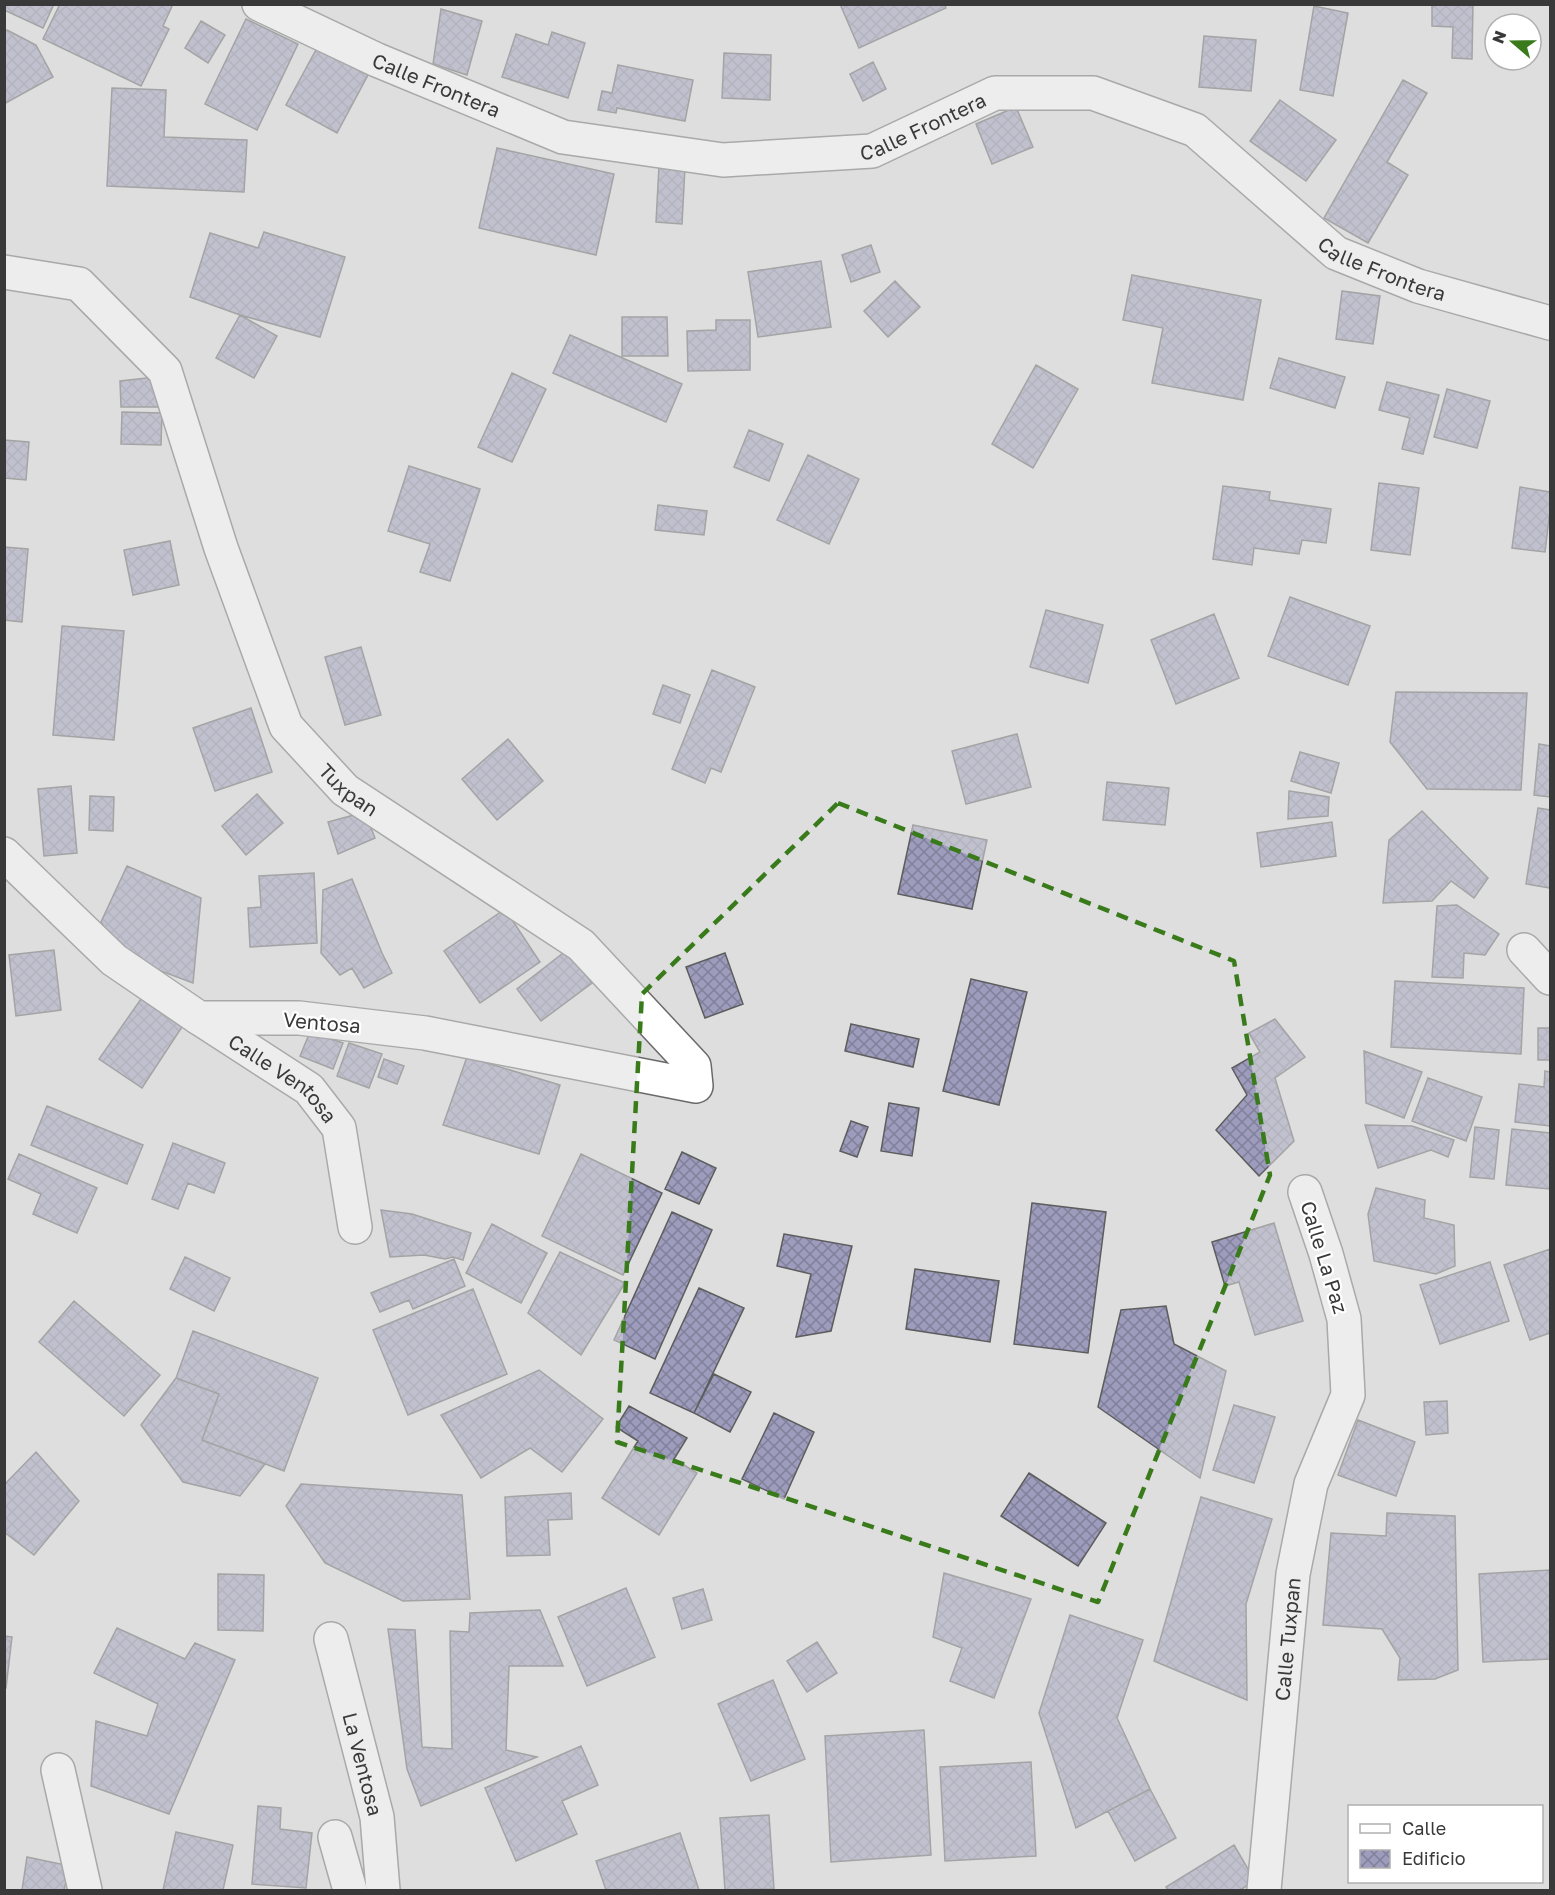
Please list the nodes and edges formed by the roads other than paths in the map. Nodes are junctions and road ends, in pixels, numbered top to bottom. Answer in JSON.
{"nodes":[{"id":1,"x":259,"y":4,"type":"edge"},
{"id":2,"x":4,"y":272,"type":"edge"},
{"id":3,"x":1551,"y":323,"type":"edge"},
{"id":4,"x":4,"y":854,"type":"edge"},
{"id":5,"x":1524,"y":950,"type":"dead end"},
{"id":6,"x":1551,"y":978,"type":"edge"},
{"id":7,"x":199,"y":1018,"type":"junction"},
{"id":8,"x":696,"y":1086,"type":"joint"},
{"id":9,"x":1305,"y":1192,"type":"dead end"},
{"id":10,"x":355,"y":1227,"type":"dead end"},
{"id":11,"x":1348,"y":1395,"type":"joint"},
{"id":12,"x":331,"y":1639,"type":"dead end"},
{"id":13,"x":58,"y":1770,"type":"dead end"},
{"id":14,"x":335,"y":1837,"type":"dead end"},
{"id":15,"x":85,"y":1890,"type":"edge"},
{"id":16,"x":350,"y":1890,"type":"edge"},
{"id":17,"x":383,"y":1890,"type":"edge"},
{"id":18,"x":1264,"y":1890,"type":"edge"}],
"edges":[{"from":1,"to":3,"type":"street","name":"Calle Frontera"},
{"from":2,"to":8,"type":"street","name":"Tuxpan"},
{"from":4,"to":7,"type":"street"},
{"from":5,"to":6,"type":"street"},
{"from":7,"to":8,"type":"street","name":"Ventosa"},
{"from":7,"to":10,"type":"street","name":"Calle Ventosa"},
{"from":9,"to":11,"type":"street","name":"Calle La Paz"},
{"from":11,"to":18,"type":"street","name":"Calle Tuxpan"},
{"from":12,"to":17,"type":"street","name":"La Ventosa"},
{"from":13,"to":15,"type":"street"},
{"from":14,"to":16,"type":"street"}]}
